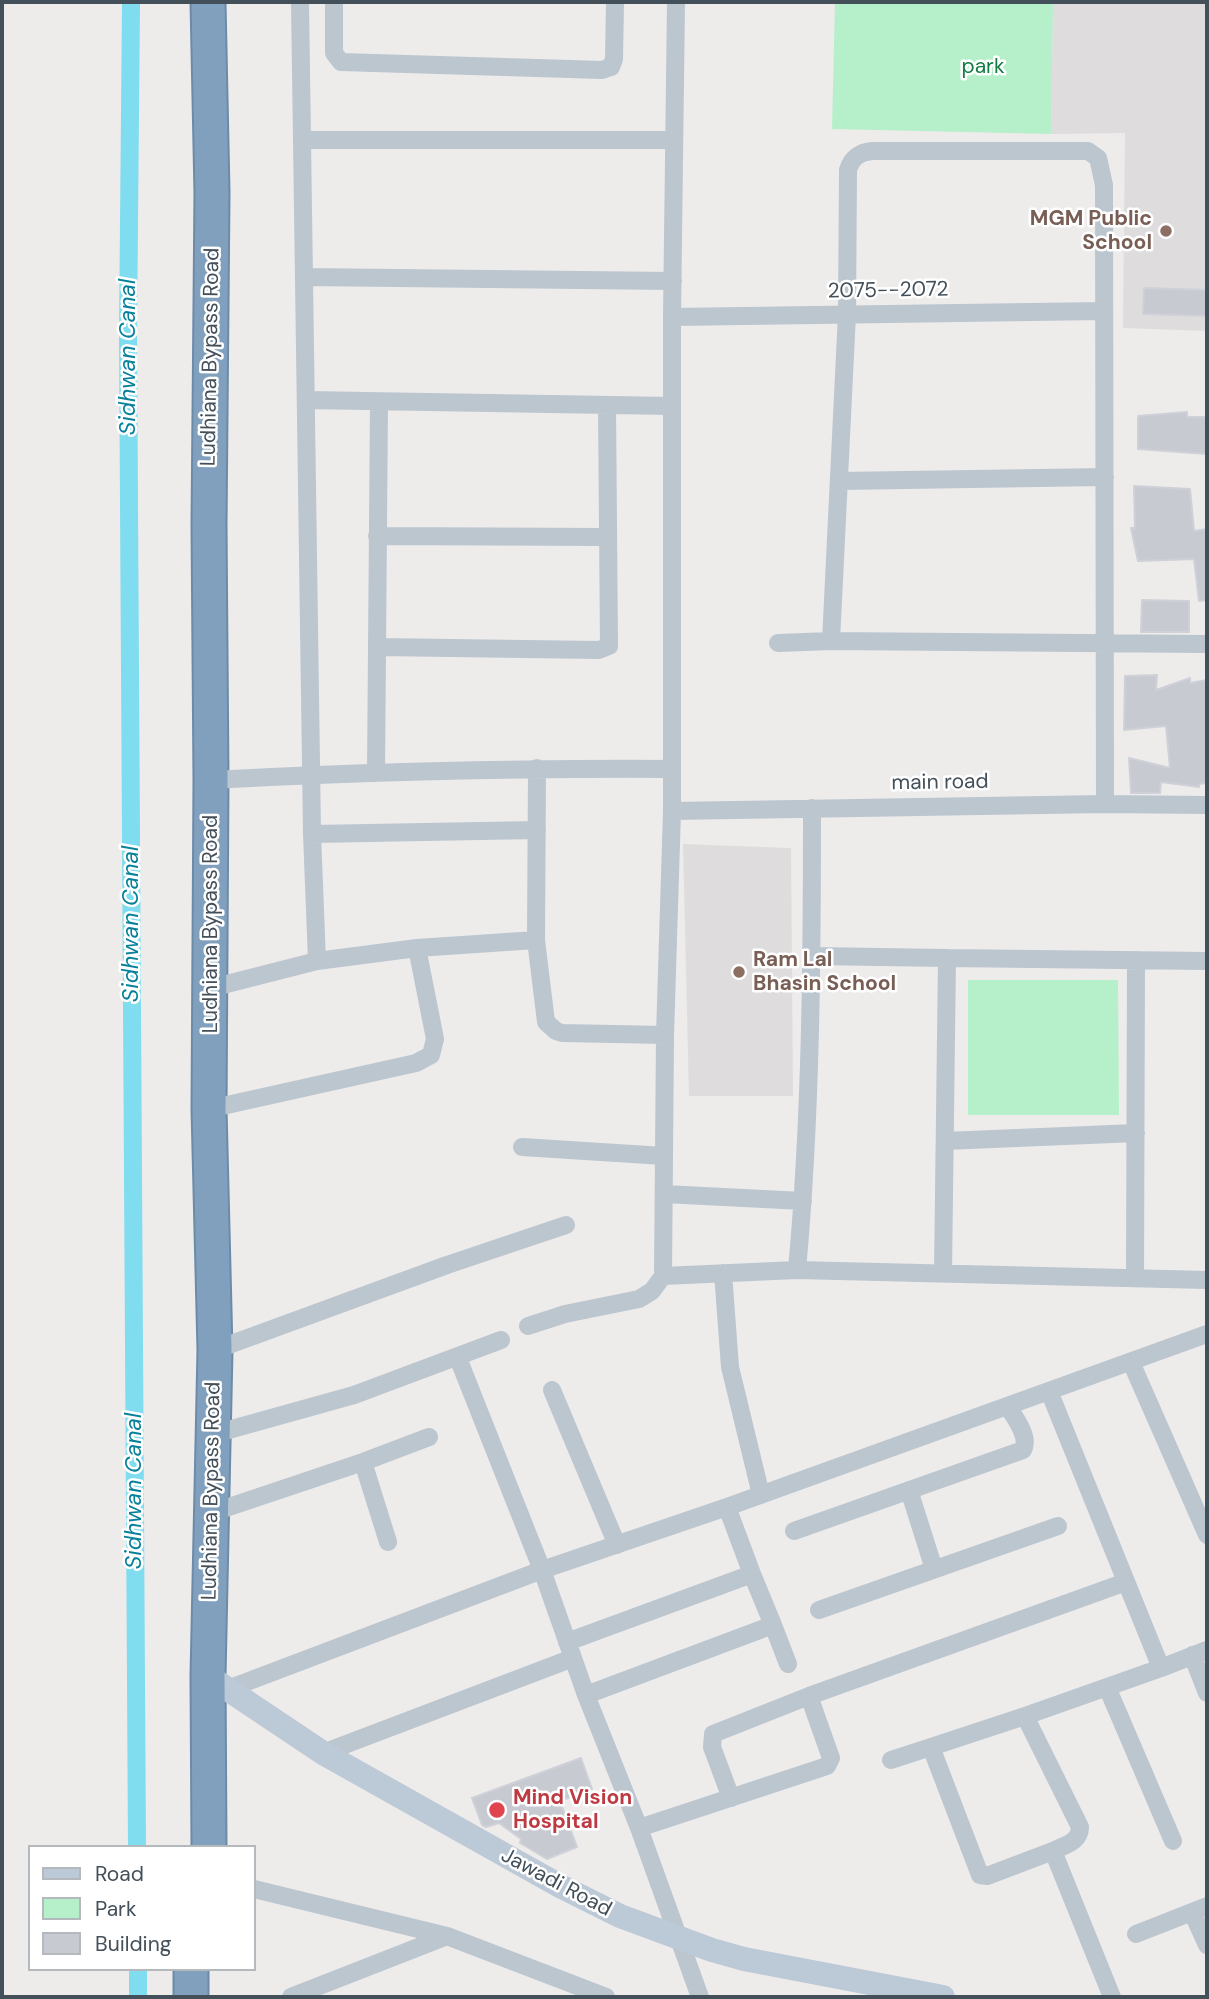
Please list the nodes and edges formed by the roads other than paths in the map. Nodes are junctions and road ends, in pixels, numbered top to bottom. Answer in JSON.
{"nodes":[{"id":1,"x":190,"y":2,"type":"edge"},
{"id":2,"x":208,"y":2,"type":"edge"},
{"id":3,"x":300,"y":2,"type":"edge"},
{"id":4,"x":334,"y":2,"type":"edge"},
{"id":5,"x":615,"y":2,"type":"edge"},
{"id":6,"x":676,"y":2,"type":"edge"},
{"id":7,"x":674,"y":139,"type":"junction"},
{"id":8,"x":302,"y":140,"type":"junction"},
{"id":9,"x":304,"y":277,"type":"junction"},
{"id":10,"x":673,"y":281,"type":"junction"},
{"id":11,"x":1103,"y":311,"type":"junction"},
{"id":12,"x":847,"y":314,"type":"junction"},
{"id":13,"x":672,"y":317,"type":"junction"},
{"id":14,"x":306,"y":400,"type":"junction"},
{"id":15,"x":379,"y":401,"type":"junction"},
{"id":16,"x":607,"y":405,"type":"junction"},
{"id":17,"x":672,"y":406,"type":"junction"},
{"id":18,"x":1105,"y":477,"type":"junction"},
{"id":19,"x":839,"y":481,"type":"junction"},
{"id":20,"x":377,"y":536,"type":"junction"},
{"id":21,"x":608,"y":537,"type":"junction"},
{"id":22,"x":831,"y":641,"type":"junction"},
{"id":23,"x":778,"y":643,"type":"dead end"},
{"id":24,"x":1103,"y":644,"type":"junction"},
{"id":25,"x":1207,"y":644,"type":"edge"},
{"id":26,"x":377,"y":647,"type":"junction"},
{"id":27,"x":537,"y":768,"type":"junction"},
{"id":28,"x":672,"y":769,"type":"junction"},
{"id":29,"x":376,"y":773,"type":"junction"},
{"id":30,"x":311,"y":775,"type":"junction"},
{"id":31,"x":211,"y":780,"type":"junction"},
{"id":32,"x":1105,"y":804,"type":"junction"},
{"id":33,"x":1207,"y":805,"type":"edge"},
{"id":34,"x":812,"y":808,"type":"junction"},
{"id":35,"x":672,"y":811,"type":"junction"},
{"id":36,"x":537,"y":830,"type":"junction"},
{"id":37,"x":312,"y":834,"type":"junction"},
{"id":38,"x":536,"y":940,"type":"junction"},
{"id":39,"x":417,"y":948,"type":"junction"},
{"id":40,"x":812,"y":956,"type":"junction"},
{"id":41,"x":947,"y":958,"type":"junction"},
{"id":42,"x":1136,"y":960,"type":"junction"},
{"id":43,"x":317,"y":961,"type":"junction"},
{"id":44,"x":1207,"y":961,"type":"edge"},
{"id":45,"x":211,"y":988,"type":"junction"},
{"id":46,"x":665,"y":1035,"type":"junction"},
{"id":47,"x":209,"y":1109,"type":"junction"},
{"id":48,"x":1136,"y":1133,"type":"junction"},
{"id":49,"x":945,"y":1141,"type":"junction"},
{"id":50,"x":522,"y":1147,"type":"dead end"},
{"id":51,"x":664,"y":1156,"type":"junction"},
{"id":52,"x":664,"y":1194,"type":"junction"},
{"id":53,"x":803,"y":1200,"type":"junction"},
{"id":54,"x":566,"y":1225,"type":"dead end"},
{"id":55,"x":797,"y":1270,"type":"junction"},
{"id":56,"x":723,"y":1273,"type":"junction"},
{"id":57,"x":943,"y":1273,"type":"junction"},
{"id":58,"x":663,"y":1276,"type":"junction"},
{"id":59,"x":1135,"y":1278,"type":"junction"},
{"id":60,"x":1207,"y":1280,"type":"edge"},
{"id":61,"x":528,"y":1326,"type":"dead end"},
{"id":62,"x":1207,"y":1334,"type":"edge"},
{"id":63,"x":501,"y":1340,"type":"dead end"},
{"id":64,"x":215,"y":1350,"type":"junction"},
{"id":65,"x":458,"y":1358,"type":"junction"},
{"id":66,"x":1131,"y":1362,"type":"junction"},
{"id":67,"x":552,"y":1390,"type":"dead end"},
{"id":68,"x":1049,"y":1391,"type":"junction"},
{"id":69,"x":1009,"y":1407,"type":"junction"},
{"id":70,"x":214,"y":1434,"type":"junction"},
{"id":71,"x":429,"y":1437,"type":"dead end"},
{"id":72,"x":363,"y":1462,"type":"junction"},
{"id":73,"x":909,"y":1490,"type":"junction"},
{"id":74,"x":761,"y":1495,"type":"junction"},
{"id":75,"x":727,"y":1507,"type":"junction"},
{"id":76,"x":211,"y":1513,"type":"junction"},
{"id":77,"x":1058,"y":1526,"type":"dead end"},
{"id":78,"x":794,"y":1531,"type":"dead end"},
{"id":79,"x":1207,"y":1535,"type":"edge"},
{"id":80,"x":388,"y":1542,"type":"dead end"},
{"id":81,"x":617,"y":1545,"type":"junction"},
{"id":82,"x":934,"y":1569,"type":"junction"},
{"id":83,"x":542,"y":1570,"type":"junction"},
{"id":84,"x":752,"y":1574,"type":"junction"},
{"id":85,"x":1126,"y":1583,"type":"junction"},
{"id":86,"x":819,"y":1610,"type":"dead end"},
{"id":87,"x":773,"y":1625,"type":"junction"},
{"id":88,"x":570,"y":1650,"type":"junction"},
{"id":89,"x":1200,"y":1652,"type":"edge"},
{"id":90,"x":788,"y":1664,"type":"dead end"},
{"id":91,"x":1161,"y":1668,"type":"junction"},
{"id":92,"x":218,"y":1683,"type":"junction"},
{"id":93,"x":1107,"y":1687,"type":"junction"},
{"id":94,"x":1207,"y":1693,"type":"edge"},
{"id":95,"x":586,"y":1695,"type":"junction"},
{"id":96,"x":808,"y":1696,"type":"junction"},
{"id":97,"x":1026,"y":1716,"type":"junction"},
{"id":98,"x":931,"y":1746,"type":"junction"},
{"id":99,"x":323,"y":1753,"type":"junction"},
{"id":100,"x":891,"y":1760,"type":"dead end"},
{"id":101,"x":731,"y":1798,"type":"junction"},
{"id":102,"x":639,"y":1828,"type":"junction"},
{"id":103,"x":1174,"y":1841,"type":"dead end"},
{"id":104,"x":192,"y":1845,"type":"edge"},
{"id":105,"x":209,"y":1845,"type":"edge"},
{"id":106,"x":1053,"y":1851,"type":"junction"},
{"id":107,"x":256,"y":1889,"type":"edge"},
{"id":108,"x":1200,"y":1909,"type":"edge"},
{"id":109,"x":1136,"y":1934,"type":"dead end"},
{"id":110,"x":447,"y":1936,"type":"junction"},
{"id":111,"x":678,"y":1938,"type":"junction"},
{"id":112,"x":1207,"y":1945,"type":"edge"},
{"id":113,"x":191,"y":1971,"type":"edge"},
{"id":114,"x":209,"y":1971,"type":"edge"},
{"id":115,"x":191,"y":1997,"type":"edge"},
{"id":116,"x":209,"y":1997,"type":"edge"},
{"id":117,"x":291,"y":1997,"type":"edge"},
{"id":118,"x":607,"y":1997,"type":"edge"},
{"id":119,"x":700,"y":1997,"type":"edge"},
{"id":120,"x":943,"y":1997,"type":"edge"},
{"id":121,"x":1112,"y":1997,"type":"edge"}],
"edges":[{"from":1,"to":104,"type":"highway","name":"Ludhiana Bypass Road"},
{"from":2,"to":31,"type":"highway","name":"Ludhiana Bypass Road"},
{"from":3,"to":8,"type":"street"},
{"from":4,"to":5,"type":"street"},
{"from":6,"to":7,"type":"street"},
{"from":7,"to":8,"type":"street"},
{"from":7,"to":10,"type":"street"},
{"from":8,"to":9,"type":"street"},
{"from":9,"to":10,"type":"street"},
{"from":9,"to":14,"type":"street"},
{"from":10,"to":13,"type":"street"},
{"from":11,"to":12,"type":"street","name":"2075--2072"},
{"from":11,"to":12,"type":"street"},
{"from":11,"to":18,"type":"street"},
{"from":12,"to":13,"type":"street","name":"2075--2072"},
{"from":12,"to":19,"type":"street"},
{"from":13,"to":17,"type":"street"},
{"from":14,"to":15,"type":"street"},
{"from":14,"to":30,"type":"street"},
{"from":15,"to":16,"type":"street"},
{"from":15,"to":20,"type":"street"},
{"from":16,"to":17,"type":"street"},
{"from":16,"to":21,"type":"street"},
{"from":17,"to":28,"type":"street"},
{"from":18,"to":19,"type":"street"},
{"from":18,"to":24,"type":"street"},
{"from":19,"to":22,"type":"street"},
{"from":20,"to":21,"type":"street"},
{"from":20,"to":26,"type":"street"},
{"from":21,"to":26,"type":"street"},
{"from":22,"to":23,"type":"street"},
{"from":22,"to":24,"type":"street"},
{"from":24,"to":25,"type":"street"},
{"from":24,"to":32,"type":"street"},
{"from":26,"to":29,"type":"street"},
{"from":27,"to":28,"type":"street"},
{"from":27,"to":29,"type":"street"},
{"from":27,"to":36,"type":"street"},
{"from":28,"to":35,"type":"street"},
{"from":29,"to":30,"type":"street"},
{"from":30,"to":31,"type":"street"},
{"from":30,"to":37,"type":"street"},
{"from":31,"to":45,"type":"highway","name":"Ludhiana Bypass Road"},
{"from":32,"to":33,"type":"street","name":"main road"},
{"from":32,"to":34,"type":"street","name":"main road"},
{"from":34,"to":35,"type":"street","name":"main road"},
{"from":34,"to":40,"type":"street"},
{"from":35,"to":46,"type":"street"},
{"from":36,"to":37,"type":"street"},
{"from":36,"to":38,"type":"street"},
{"from":37,"to":43,"type":"street"},
{"from":38,"to":39,"type":"street"},
{"from":38,"to":46,"type":"street"},
{"from":39,"to":43,"type":"street"},
{"from":39,"to":47,"type":"street"},
{"from":40,"to":41,"type":"street"},
{"from":40,"to":53,"type":"street"},
{"from":41,"to":42,"type":"street"},
{"from":41,"to":49,"type":"street"},
{"from":42,"to":44,"type":"street"},
{"from":42,"to":48,"type":"street"},
{"from":43,"to":45,"type":"street"},
{"from":45,"to":47,"type":"highway","name":"Ludhiana Bypass Road"},
{"from":46,"to":51,"type":"street"},
{"from":47,"to":64,"type":"highway","name":"Ludhiana Bypass Road"},
{"from":48,"to":49,"type":"street"},
{"from":48,"to":59,"type":"street"},
{"from":49,"to":57,"type":"street"},
{"from":50,"to":51,"type":"street"},
{"from":51,"to":52,"type":"street"},
{"from":52,"to":53,"type":"street"},
{"from":52,"to":58,"type":"street"},
{"from":53,"to":55,"type":"street"},
{"from":54,"to":64,"type":"street"},
{"from":55,"to":56,"type":"street"},
{"from":55,"to":57,"type":"street"},
{"from":56,"to":58,"type":"street"},
{"from":56,"to":74,"type":"street"},
{"from":57,"to":59,"type":"street"},
{"from":58,"to":61,"type":"street"},
{"from":59,"to":60,"type":"street"},
{"from":62,"to":66,"type":"street"},
{"from":63,"to":65,"type":"street"},
{"from":64,"to":70,"type":"highway","name":"Ludhiana Bypass Road"},
{"from":65,"to":70,"type":"street"},
{"from":65,"to":83,"type":"street"},
{"from":66,"to":68,"type":"street"},
{"from":66,"to":79,"type":"street"},
{"from":67,"to":81,"type":"street"},
{"from":68,"to":69,"type":"street"},
{"from":68,"to":85,"type":"street"},
{"from":69,"to":73,"type":"street"},
{"from":69,"to":74,"type":"street"},
{"from":70,"to":76,"type":"highway","name":"Ludhiana Bypass Road"},
{"from":71,"to":72,"type":"street"},
{"from":72,"to":76,"type":"street"},
{"from":72,"to":80,"type":"street"},
{"from":73,"to":78,"type":"street"},
{"from":73,"to":82,"type":"street"},
{"from":74,"to":75,"type":"street"},
{"from":75,"to":81,"type":"street"},
{"from":75,"to":84,"type":"street"},
{"from":76,"to":92,"type":"highway","name":"Ludhiana Bypass Road"},
{"from":77,"to":82,"type":"street"},
{"from":81,"to":83,"type":"street"},
{"from":82,"to":86,"type":"street"},
{"from":83,"to":88,"type":"street"},
{"from":83,"to":92,"type":"street"},
{"from":84,"to":87,"type":"street"},
{"from":84,"to":88,"type":"street"},
{"from":85,"to":91,"type":"street"},
{"from":85,"to":96,"type":"street"},
{"from":87,"to":90,"type":"street"},
{"from":87,"to":95,"type":"street"},
{"from":88,"to":95,"type":"street"},
{"from":88,"to":99,"type":"street"},
{"from":89,"to":91,"type":"street"},
{"from":89,"to":94,"type":"street"},
{"from":91,"to":93,"type":"street"},
{"from":92,"to":99,"type":"street","name":"Jawadi Road"},
{"from":92,"to":105,"type":"highway","name":"Ludhiana Bypass Road"},
{"from":93,"to":97,"type":"street"},
{"from":93,"to":103,"type":"street"},
{"from":95,"to":102,"type":"street"},
{"from":96,"to":101,"type":"street"},
{"from":96,"to":101,"type":"street"},
{"from":97,"to":98,"type":"street"},
{"from":97,"to":106,"type":"street"},
{"from":98,"to":100,"type":"street"},
{"from":98,"to":106,"type":"street"},
{"from":99,"to":111,"type":"street","name":"Jawadi Road"},
{"from":101,"to":102,"type":"street"},
{"from":102,"to":111,"type":"street"},
{"from":106,"to":121,"type":"street"},
{"from":107,"to":110,"type":"street"},
{"from":108,"to":109,"type":"street"},
{"from":108,"to":112,"type":"street"},
{"from":110,"to":117,"type":"street"},
{"from":110,"to":118,"type":"street"},
{"from":111,"to":119,"type":"street"},
{"from":111,"to":120,"type":"street","name":"Jawadi Road"},
{"from":113,"to":115,"type":"highway"},
{"from":114,"to":116,"type":"highway"}]}
